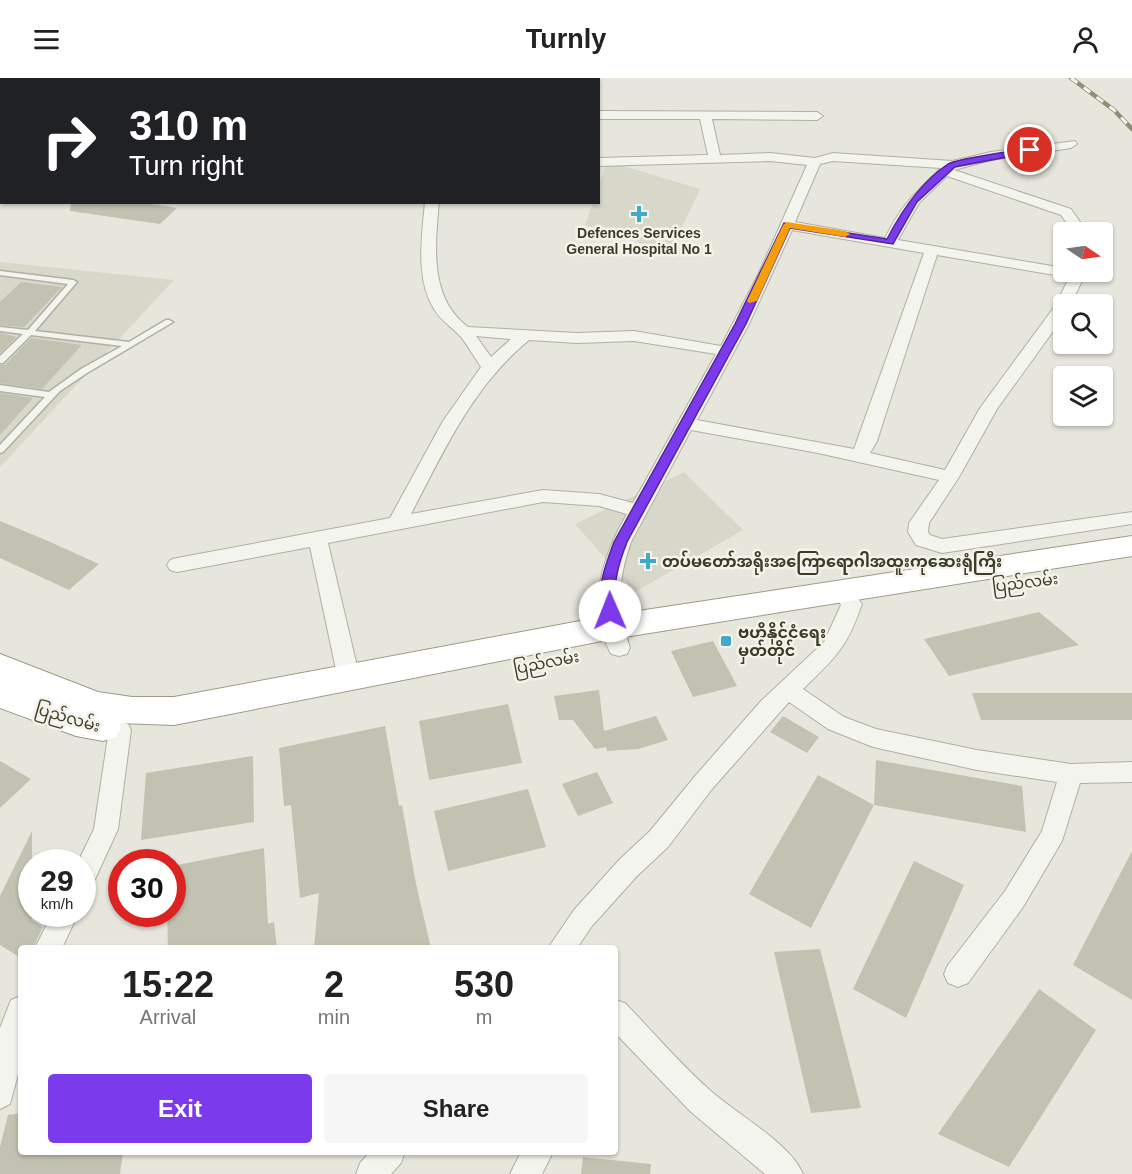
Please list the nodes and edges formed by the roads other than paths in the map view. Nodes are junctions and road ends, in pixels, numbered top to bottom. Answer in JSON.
{"nodes":[{"id":1,"x":296,"y":78,"type":"edge"},
{"id":2,"x":317,"y":78,"type":"edge"},
{"id":3,"x":600,"y":115,"type":"edge"},
{"id":4,"x":705,"y":115,"type":"junction"},
{"id":5,"x":817,"y":116,"type":"dead end"},
{"id":6,"x":1071,"y":144,"type":"dead end"},
{"id":7,"x":716,"y":159,"type":"junction"},
{"id":8,"x":600,"y":162,"type":"edge"},
{"id":9,"x":815,"y":162,"type":"junction"},
{"id":10,"x":949,"y":168,"type":"junction"},
{"id":11,"x":432,"y":204,"type":"edge"},
{"id":12,"x":1072,"y":222,"type":"edge"},
{"id":13,"x":787,"y":225,"type":"junction"},
{"id":14,"x":890,"y":242,"type":"junction"},
{"id":15,"x":932,"y":249,"type":"junction"},
{"id":16,"x":0,"y":273,"type":"edge"},
{"id":17,"x":1080,"y":282,"type":"edge"},
{"id":18,"x":1074,"y":287,"type":"junction"},
{"id":19,"x":170,"y":322,"type":"dead end"},
{"id":20,"x":0,"y":328,"type":"edge"},
{"id":21,"x":464,"y":331,"type":"junction"},
{"id":22,"x":30,"y":332,"type":"junction"},
{"id":23,"x":525,"y":335,"type":"junction"},
{"id":24,"x":130,"y":344,"type":"junction"},
{"id":25,"x":725,"y":351,"type":"junction"},
{"id":26,"x":0,"y":361,"type":"edge"},
{"id":27,"x":490,"y":367,"type":"junction"},
{"id":28,"x":0,"y":388,"type":"edge"},
{"id":29,"x":51,"y":395,"type":"junction"},
{"id":30,"x":685,"y":424,"type":"junction"},
{"id":31,"x":0,"y":450,"type":"edge"},
{"id":32,"x":860,"y":455,"type":"junction"},
{"id":33,"x":950,"y":477,"type":"junction"},
{"id":34,"x":636,"y":510,"type":"junction"},
{"id":35,"x":1132,"y":518,"type":"edge"},
{"id":36,"x":397,"y":523,"type":"junction"},
{"id":37,"x":318,"y":540,"type":"junction"},
{"id":38,"x":1132,"y":546,"type":"edge"},
{"id":39,"x":177,"y":565,"type":"dead end"},
{"id":40,"x":1132,"y":568,"type":"edge"},
{"id":41,"x":847,"y":597,"type":"junction"},
{"id":42,"x":616,"y":637,"type":"junction"},
{"id":43,"x":0,"y":667,"type":"edge"},
{"id":44,"x":349,"y":679,"type":"junction"},
{"id":45,"x":788,"y":690,"type":"junction"},
{"id":46,"x":0,"y":693,"type":"edge"},
{"id":47,"x":120,"y":730,"type":"junction"},
{"id":48,"x":1132,"y":772,"type":"edge"},
{"id":49,"x":1071,"y":774,"type":"junction"},
{"id":50,"x":96,"y":850,"type":"edge"},
{"id":51,"x":58,"y":927,"type":"edge"},
{"id":52,"x":50,"y":945,"type":"edge"},
{"id":53,"x":563,"y":945,"type":"edge"},
{"id":54,"x":958,"y":974,"type":"dead end"},
{"id":55,"x":618,"y":1016,"type":"edge"},
{"id":56,"x":18,"y":1017,"type":"edge"},
{"id":57,"x":0,"y":1094,"type":"edge"},
{"id":58,"x":387,"y":1155,"type":"edge"},
{"id":59,"x":536,"y":1155,"type":"edge"},
{"id":60,"x":371,"y":1174,"type":"edge"},
{"id":61,"x":525,"y":1174,"type":"edge"},
{"id":62,"x":788,"y":1174,"type":"edge"}],
"edges":[{"from":1,"to":2,"type":"lane"},
{"from":3,"to":4,"type":"street"},
{"from":4,"to":5,"type":"street"},
{"from":4,"to":7,"type":"street"},
{"from":6,"to":10,"type":"street"},
{"from":7,"to":8,"type":"street"},
{"from":7,"to":9,"type":"street"},
{"from":9,"to":10,"type":"street"},
{"from":9,"to":13,"type":"street"},
{"from":10,"to":12,"type":"street"},
{"from":10,"to":14,"type":"street"},
{"from":11,"to":21,"type":"street"},
{"from":13,"to":14,"type":"street"},
{"from":13,"to":25,"type":"street"},
{"from":14,"to":15,"type":"street"},
{"from":15,"to":18,"type":"street"},
{"from":15,"to":32,"type":"street"},
{"from":16,"to":22,"type":"lane"},
{"from":17,"to":18,"type":"street"},
{"from":18,"to":33,"type":"street"},
{"from":19,"to":24,"type":"lane"},
{"from":20,"to":22,"type":"lane"},
{"from":21,"to":23,"type":"street"},
{"from":21,"to":27,"type":"street"},
{"from":22,"to":24,"type":"lane"},
{"from":22,"to":26,"type":"lane"},
{"from":23,"to":25,"type":"street"},
{"from":23,"to":27,"type":"street"},
{"from":24,"to":29,"type":"lane"},
{"from":25,"to":30,"type":"street"},
{"from":27,"to":36,"type":"street"},
{"from":28,"to":29,"type":"lane"},
{"from":29,"to":31,"type":"lane"},
{"from":30,"to":32,"type":"street"},
{"from":30,"to":34,"type":"street"},
{"from":32,"to":33,"type":"street"},
{"from":33,"to":35,"type":"street"},
{"from":34,"to":36,"type":"street"},
{"from":34,"to":42,"type":"street"},
{"from":36,"to":37,"type":"street"},
{"from":37,"to":39,"type":"street"},
{"from":37,"to":44,"type":"street"},
{"from":38,"to":41,"type":"highway"},
{"from":40,"to":41,"type":"highway","name":"ပြည်လမ်း"},
{"from":41,"to":42,"type":"highway","name":"ပြည်လမ်း"},
{"from":41,"to":45,"type":"street"},
{"from":42,"to":44,"type":"highway"},
{"from":42,"to":47,"type":"highway","name":"ပြည်လမ်း"},
{"from":43,"to":44,"type":"highway"},
{"from":45,"to":49,"type":"street"},
{"from":45,"to":53,"type":"street"},
{"from":46,"to":47,"type":"highway","name":"ပြည်လမ်း"},
{"from":47,"to":50,"type":"street"},
{"from":48,"to":49,"type":"street"},
{"from":49,"to":54,"type":"street"},
{"from":51,"to":52,"type":"street"},
{"from":55,"to":62,"type":"street"},
{"from":56,"to":57,"type":"street"},
{"from":58,"to":60,"type":"street"},
{"from":59,"to":61,"type":"street"}]}
